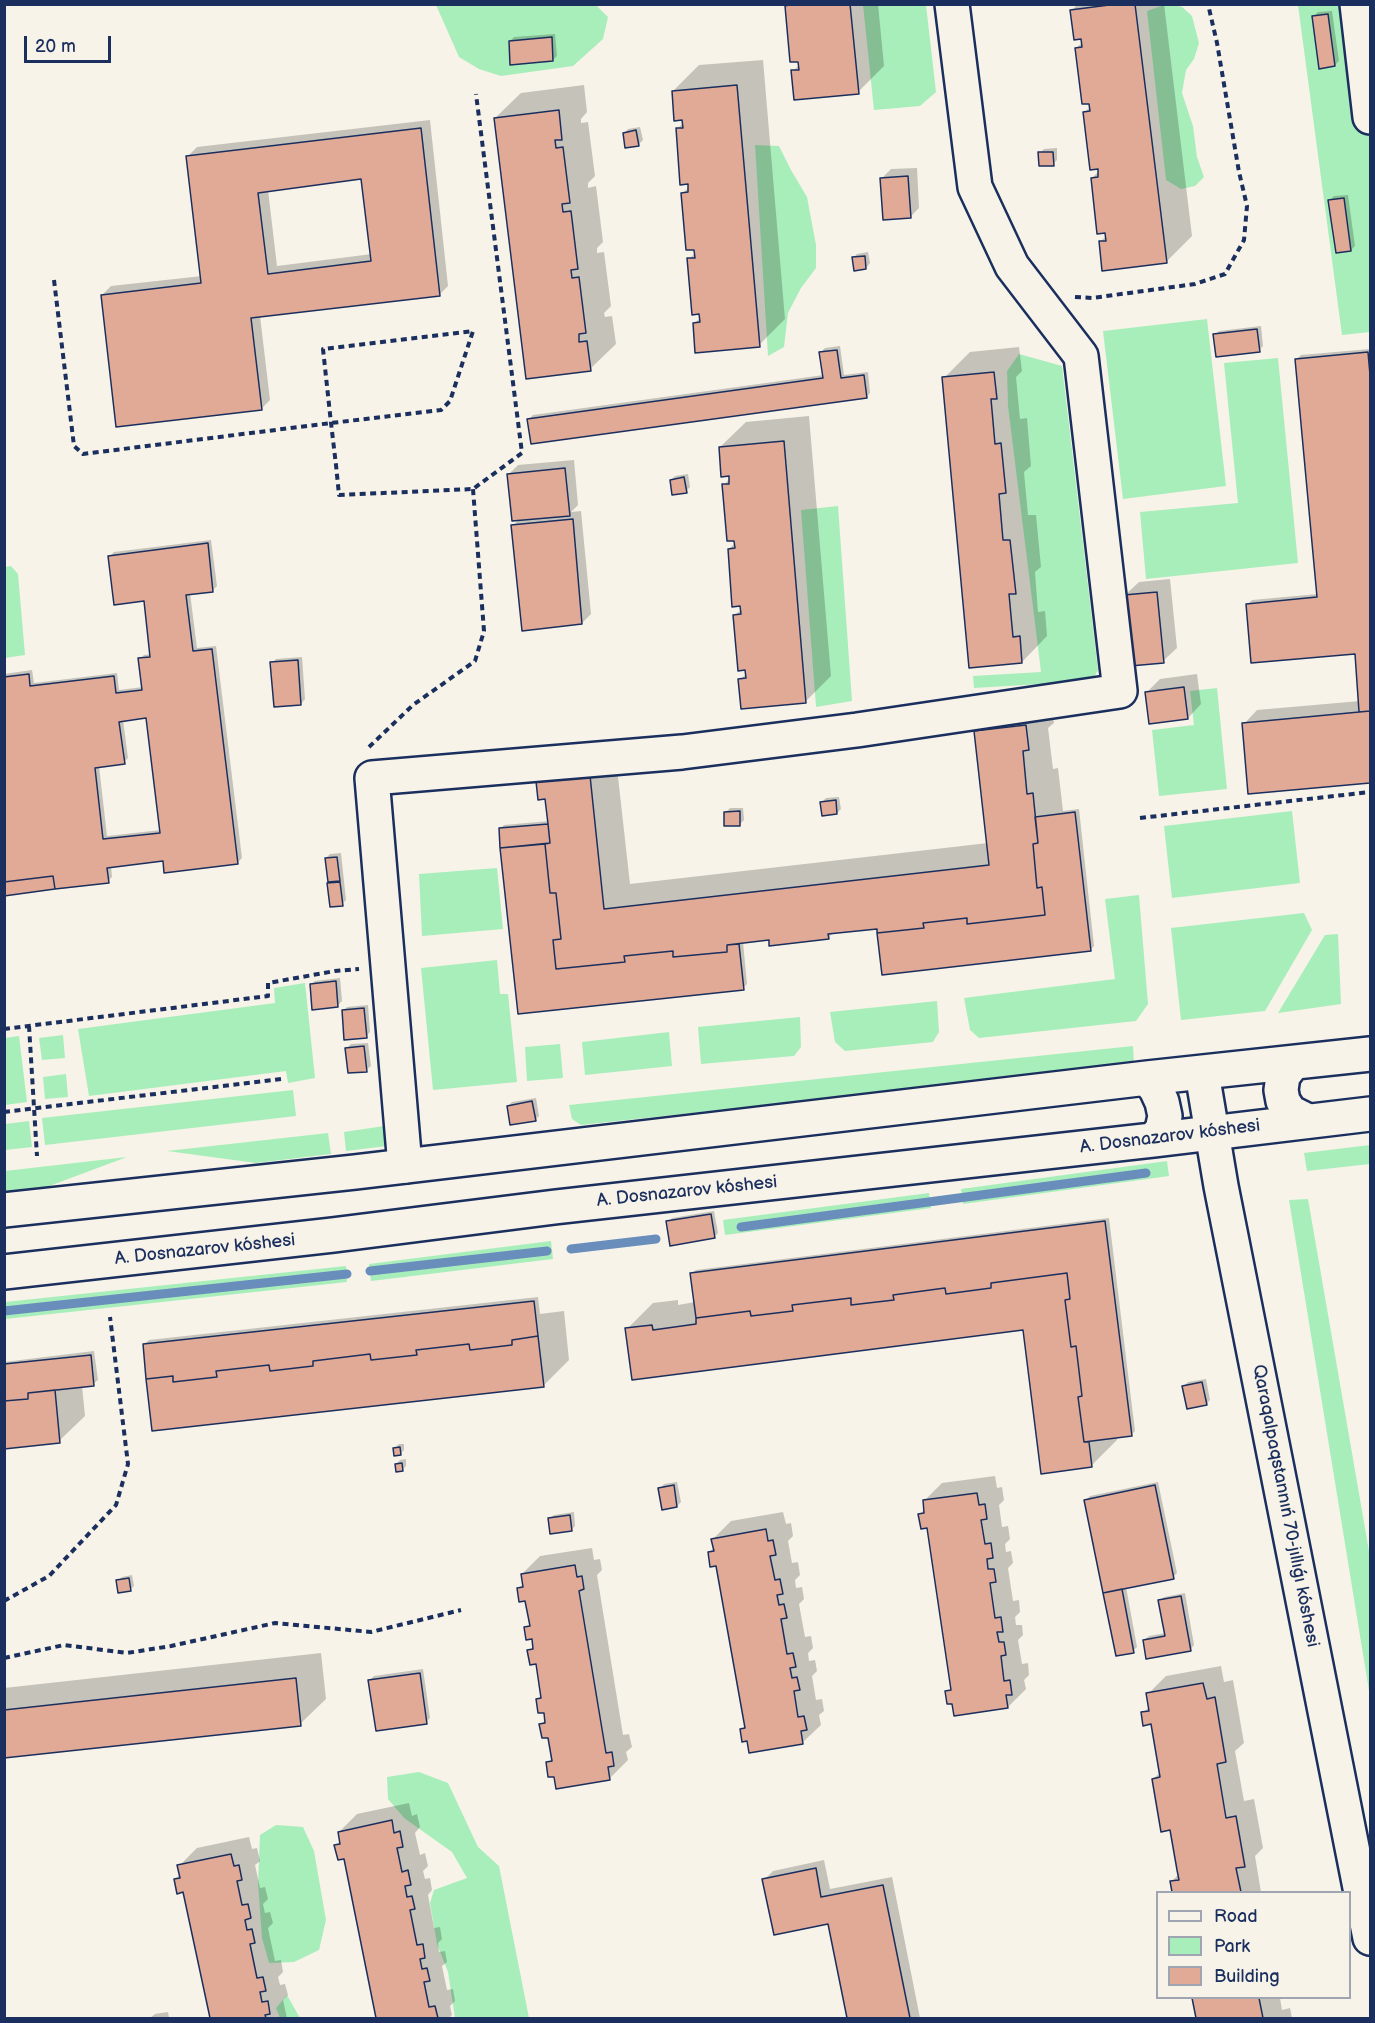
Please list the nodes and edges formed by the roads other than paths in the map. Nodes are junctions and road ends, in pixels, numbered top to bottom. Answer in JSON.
{"nodes":[{"id":1,"x":952,"y":4,"type":"edge"},
{"id":2,"x":1357,"y":4,"type":"edge"},
{"id":3,"x":1371,"y":117,"type":"edge"},
{"id":4,"x":1371,"y":1054,"type":"edge"},
{"id":5,"x":1293,"y":1063,"type":"junction"},
{"id":6,"x":1202,"y":1073,"type":"junction"},
{"id":7,"x":1147,"y":1078,"type":"junction"},
{"id":8,"x":1371,"y":1114,"type":"edge"},
{"id":9,"x":1308,"y":1121,"type":"junction"},
{"id":10,"x":1212,"y":1133,"type":"junction"},
{"id":11,"x":1153,"y":1140,"type":"junction"},
{"id":12,"x":405,"y":1166,"type":"junction"},
{"id":13,"x":4,"y":1210,"type":"edge"},
{"id":14,"x":4,"y":1272,"type":"edge"},
{"id":15,"x":1371,"y":1938,"type":"edge"}],
"edges":[{"from":1,"to":12,"type":"main road"},
{"from":2,"to":3,"type":"main road"},
{"from":4,"to":5,"type":"main road"},
{"from":5,"to":6,"type":"main road"},
{"from":5,"to":9,"type":"main road"},
{"from":6,"to":7,"type":"main road"},
{"from":6,"to":10,"type":"main road","name":"Qaraqalpaqstannıń 70-jıllıǵı kóshesi"},
{"from":7,"to":11,"type":"main road"},
{"from":7,"to":12,"type":"main road"},
{"from":8,"to":9,"type":"main road","name":"A. Dosnazarov kóshesi"},
{"from":9,"to":10,"type":"main road","name":"A. Dosnazarov kóshesi"},
{"from":10,"to":11,"type":"main road","name":"A. Dosnazarov kóshesi"},
{"from":10,"to":15,"type":"main road","name":"Qaraqalpaqstannıń 70-jıllıǵı kóshesi"},
{"from":11,"to":14,"type":"main road","name":"A. Dosnazarov kóshesi"},
{"from":12,"to":13,"type":"main road"}]}
